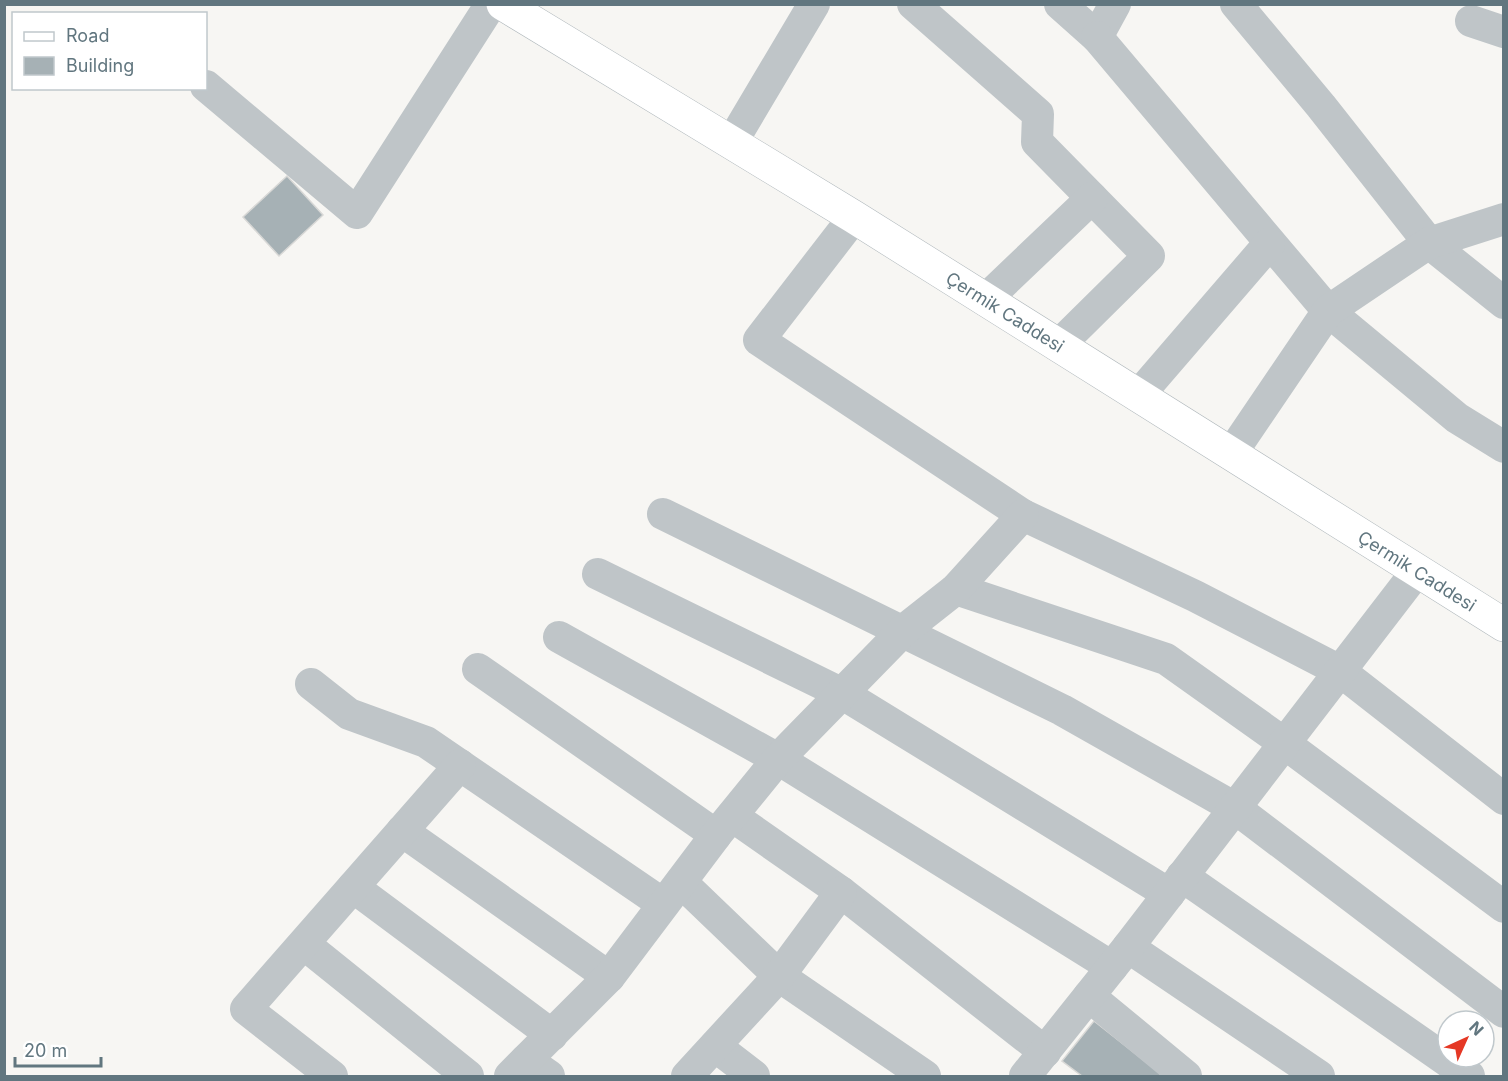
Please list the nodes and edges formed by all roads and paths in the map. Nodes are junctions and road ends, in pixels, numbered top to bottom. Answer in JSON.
{"nodes":[{"id":1,"x":491,"y":4,"type":"edge"},
{"id":2,"x":503,"y":4,"type":"edge"},
{"id":3,"x":814,"y":4,"type":"edge"},
{"id":4,"x":913,"y":4,"type":"edge"},
{"id":5,"x":1060,"y":4,"type":"edge"},
{"id":6,"x":1115,"y":4,"type":"edge"},
{"id":7,"x":1236,"y":4,"type":"edge"},
{"id":8,"x":1471,"y":21,"type":"dead end"},
{"id":9,"x":1503,"y":32,"type":"edge"},
{"id":10,"x":1097,"y":37,"type":"junction"},
{"id":11,"x":207,"y":87,"type":"edge"},
{"id":12,"x":732,"y":142,"type":"junction"},
{"id":13,"x":1092,"y":198,"type":"junction"},
{"id":14,"x":854,"y":218,"type":"junction"},
{"id":15,"x":1503,"y":219,"type":"edge"},
{"id":16,"x":1429,"y":243,"type":"junction"},
{"id":17,"x":1269,"y":244,"type":"junction"},
{"id":18,"x":985,"y":300,"type":"junction"},
{"id":19,"x":1503,"y":303,"type":"edge"},
{"id":20,"x":1328,"y":311,"type":"junction"},
{"id":21,"x":1058,"y":346,"type":"junction"},
{"id":22,"x":1138,"y":396,"type":"junction"},
{"id":23,"x":1503,"y":447,"type":"edge"},
{"id":24,"x":1230,"y":454,"type":"junction"},
{"id":25,"x":663,"y":514,"type":"dead end"},
{"id":26,"x":1023,"y":515,"type":"junction"},
{"id":27,"x":1417,"y":571,"type":"junction"},
{"id":28,"x":598,"y":574,"type":"dead end"},
{"id":29,"x":956,"y":589,"type":"junction"},
{"id":30,"x":1503,"y":625,"type":"edge"},
{"id":31,"x":904,"y":630,"type":"junction"},
{"id":32,"x":559,"y":638,"type":"dead end"},
{"id":33,"x":478,"y":669,"type":"dead end"},
{"id":34,"x":1340,"y":671,"type":"junction"},
{"id":35,"x":311,"y":684,"type":"dead end"},
{"id":36,"x":843,"y":694,"type":"junction"},
{"id":37,"x":1284,"y":743,"type":"junction"},
{"id":38,"x":778,"y":759,"type":"junction"},
{"id":39,"x":460,"y":765,"type":"junction"},
{"id":40,"x":1503,"y":799,"type":"edge"},
{"id":41,"x":1235,"y":808,"type":"junction"},
{"id":42,"x":724,"y":826,"type":"junction"},
{"id":43,"x":402,"y":831,"type":"junction"},
{"id":44,"x":1176,"y":885,"type":"junction"},
{"id":45,"x":353,"y":887,"type":"junction"},
{"id":46,"x":841,"y":892,"type":"junction"},
{"id":47,"x":672,"y":893,"type":"junction"},
{"id":48,"x":1503,"y":907,"type":"edge"},
{"id":49,"x":304,"y":944,"type":"junction"},
{"id":50,"x":1120,"y":957,"type":"junction"},
{"id":51,"x":609,"y":976,"type":"junction"},
{"id":52,"x":779,"y":976,"type":"junction"},
{"id":53,"x":1089,"y":996,"type":"junction"},
{"id":54,"x":1503,"y":1012,"type":"edge"},
{"id":55,"x":552,"y":1035,"type":"junction"},
{"id":56,"x":715,"y":1046,"type":"junction"},
{"id":57,"x":1045,"y":1052,"type":"junction"},
{"id":58,"x":528,"y":1071,"type":"edge"},
{"id":59,"x":332,"y":1077,"type":"edge"},
{"id":60,"x":468,"y":1077,"type":"edge"},
{"id":61,"x":687,"y":1077,"type":"edge"},
{"id":62,"x":754,"y":1077,"type":"edge"},
{"id":63,"x":925,"y":1077,"type":"edge"},
{"id":64,"x":1025,"y":1077,"type":"edge"},
{"id":65,"x":1186,"y":1077,"type":"edge"},
{"id":66,"x":1319,"y":1077,"type":"edge"},
{"id":67,"x":1468,"y":1077,"type":"edge"}],
"edges":[{"from":1,"to":11,"type":"street"},
{"from":2,"to":12,"type":"main road","name":"Çermik Caddesi"},
{"from":3,"to":12,"type":"street"},
{"from":4,"to":13,"type":"street"},
{"from":5,"to":10,"type":"street"},
{"from":6,"to":10,"type":"street"},
{"from":7,"to":16,"type":"street"},
{"from":8,"to":9,"type":"street"},
{"from":10,"to":17,"type":"street"},
{"from":12,"to":14,"type":"main road","name":"Çermik Caddesi"},
{"from":13,"to":18,"type":"street"},
{"from":13,"to":21,"type":"street"},
{"from":14,"to":18,"type":"main road","name":"Çermik Caddesi"},
{"from":14,"to":26,"type":"street"},
{"from":15,"to":16,"type":"street"},
{"from":16,"to":19,"type":"street"},
{"from":16,"to":20,"type":"street"},
{"from":17,"to":20,"type":"street"},
{"from":17,"to":22,"type":"street"},
{"from":18,"to":21,"type":"main road","name":"Çermik Caddesi"},
{"from":20,"to":23,"type":"street"},
{"from":20,"to":24,"type":"street"},
{"from":21,"to":22,"type":"main road","name":"Çermik Caddesi"},
{"from":22,"to":24,"type":"main road","name":"Çermik Caddesi"},
{"from":24,"to":27,"type":"main road","name":"Çermik Caddesi"},
{"from":25,"to":31,"type":"street"},
{"from":26,"to":29,"type":"street"},
{"from":26,"to":34,"type":"street"},
{"from":27,"to":30,"type":"main road","name":"Çermik Caddesi"},
{"from":27,"to":34,"type":"street"},
{"from":28,"to":36,"type":"street"},
{"from":29,"to":31,"type":"street"},
{"from":29,"to":37,"type":"street"},
{"from":31,"to":36,"type":"street"},
{"from":31,"to":41,"type":"street"},
{"from":32,"to":38,"type":"street"},
{"from":33,"to":42,"type":"street"},
{"from":34,"to":37,"type":"street"},
{"from":34,"to":40,"type":"street"},
{"from":35,"to":39,"type":"street"},
{"from":36,"to":38,"type":"street"},
{"from":36,"to":44,"type":"street"},
{"from":37,"to":41,"type":"street"},
{"from":37,"to":48,"type":"street"},
{"from":38,"to":42,"type":"street"},
{"from":38,"to":50,"type":"street"},
{"from":39,"to":43,"type":"street"},
{"from":39,"to":47,"type":"street"},
{"from":41,"to":44,"type":"street"},
{"from":41,"to":54,"type":"street"},
{"from":42,"to":46,"type":"street"},
{"from":42,"to":47,"type":"street"},
{"from":43,"to":45,"type":"street"},
{"from":43,"to":51,"type":"street"},
{"from":44,"to":50,"type":"street"},
{"from":44,"to":67,"type":"street"},
{"from":45,"to":49,"type":"street"},
{"from":45,"to":55,"type":"street"},
{"from":46,"to":52,"type":"street"},
{"from":46,"to":57,"type":"street"},
{"from":47,"to":51,"type":"street"},
{"from":47,"to":52,"type":"street"},
{"from":49,"to":59,"type":"street"},
{"from":49,"to":60,"type":"street"},
{"from":50,"to":53,"type":"street"},
{"from":50,"to":66,"type":"street"},
{"from":51,"to":55,"type":"street"},
{"from":52,"to":56,"type":"street"},
{"from":52,"to":63,"type":"street"},
{"from":53,"to":57,"type":"street"},
{"from":53,"to":65,"type":"street"},
{"from":55,"to":58,"type":"street"},
{"from":56,"to":61,"type":"street"},
{"from":56,"to":62,"type":"street"},
{"from":57,"to":64,"type":"street"}]}
